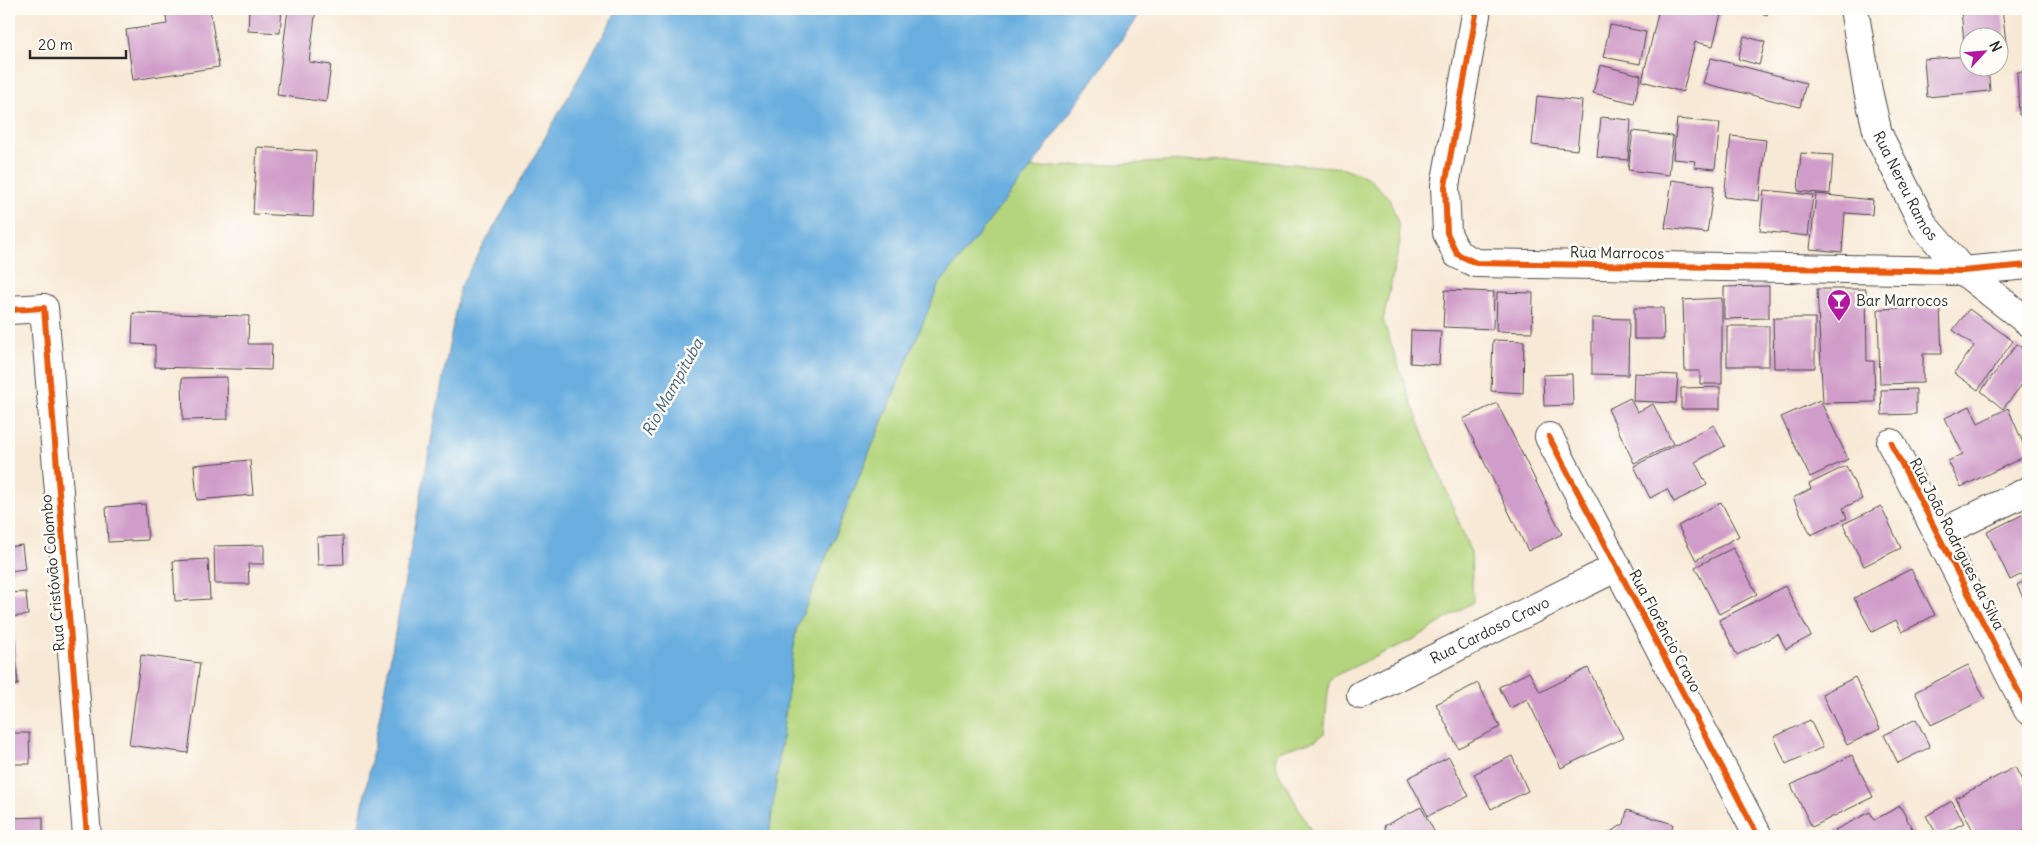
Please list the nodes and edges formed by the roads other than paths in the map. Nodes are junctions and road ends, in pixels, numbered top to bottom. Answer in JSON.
{"nodes":[{"id":1,"x":1477,"y":9,"type":"edge"},
{"id":2,"x":1854,"y":9,"type":"edge"},
{"id":3,"x":2028,"y":265,"type":"edge"},
{"id":4,"x":1963,"y":271,"type":"junction"},
{"id":5,"x":9,"y":310,"type":"edge"},
{"id":6,"x":2028,"y":322,"type":"edge"},
{"id":7,"x":1549,"y":437,"type":"dead end"},
{"id":8,"x":1891,"y":443,"type":"dead end"},
{"id":9,"x":2028,"y":491,"type":"edge"},
{"id":10,"x":1939,"y":534,"type":"junction"},
{"id":11,"x":1617,"y":567,"type":"junction"},
{"id":12,"x":1361,"y":695,"type":"dead end"},
{"id":13,"x":2028,"y":710,"type":"edge"},
{"id":14,"x":87,"y":836,"type":"edge"},
{"id":15,"x":1758,"y":836,"type":"edge"}],
"edges":[{"from":1,"to":4,"type":"street","name":"Rua Marrocos"},
{"from":2,"to":4,"type":"street","name":"Rua Nereu Ramos"},
{"from":3,"to":4,"type":"street","name":"Rua Marrocos"},
{"from":4,"to":6,"type":"street","name":"Rua Nereu Ramos"},
{"from":5,"to":14,"type":"street","name":"Rua Cristóvão Colombo"},
{"from":7,"to":11,"type":"street","name":"Rua Florêncio Cravo"},
{"from":8,"to":10,"type":"street","name":"Rua João Rodrigues da Silva"},
{"from":9,"to":10,"type":"street"},
{"from":10,"to":13,"type":"street","name":"Rua João Rodrigues da Silva"},
{"from":11,"to":12,"type":"street","name":"Rua Cardoso Cravo"},
{"from":11,"to":15,"type":"street","name":"Rua Florêncio Cravo"}]}
